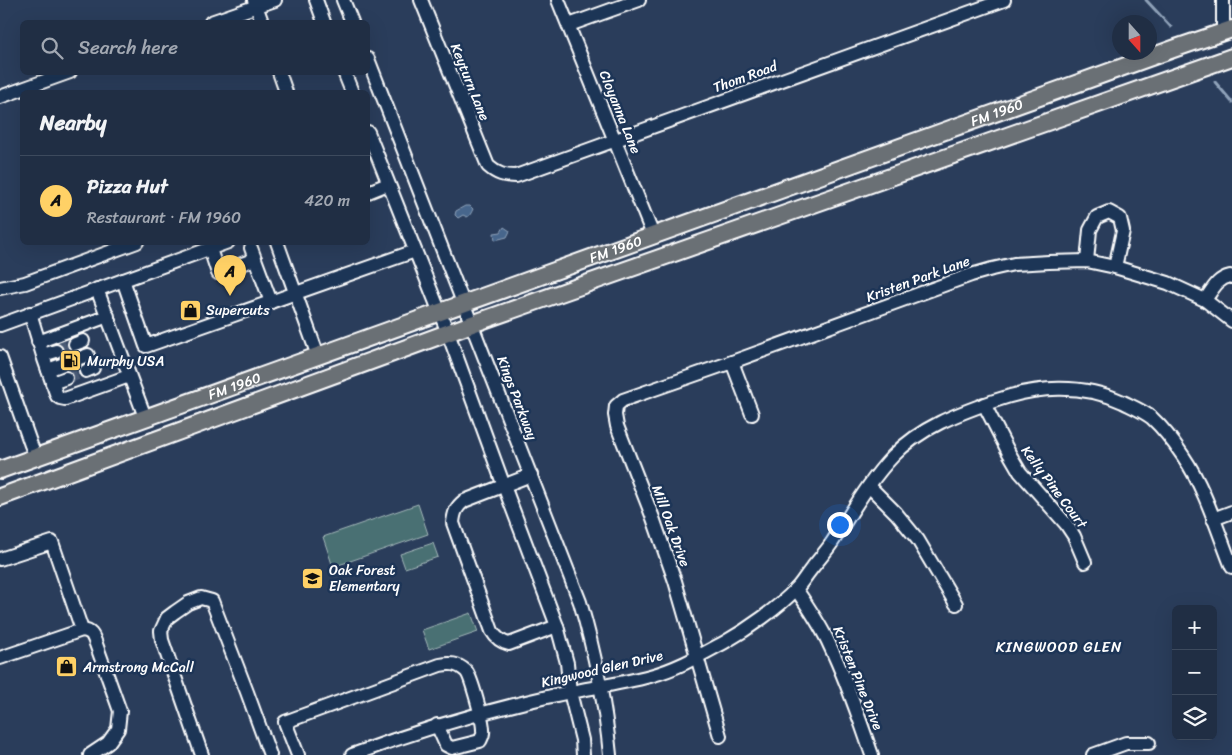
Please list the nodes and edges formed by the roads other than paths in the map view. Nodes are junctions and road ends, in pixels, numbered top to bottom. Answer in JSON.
{"nodes":[{"id":1,"x":275,"y":0,"type":"edge"},
{"id":2,"x":316,"y":0,"type":"edge"},
{"id":3,"x":343,"y":0,"type":"edge"},
{"id":4,"x":422,"y":0,"type":"edge"},
{"id":5,"x":558,"y":0,"type":"edge"},
{"id":6,"x":639,"y":0,"type":"edge"},
{"id":7,"x":1004,"y":0,"type":"edge"},
{"id":8,"x":1223,"y":0,"type":"edge"},
{"id":9,"x":255,"y":3,"type":"edge"},
{"id":10,"x":217,"y":20,"type":"edge"},
{"id":11,"x":261,"y":20,"type":"edge"},
{"id":12,"x":323,"y":20,"type":"edge"},
{"id":13,"x":351,"y":20,"type":"edge"},
{"id":14,"x":569,"y":25,"type":"junction"},
{"id":15,"x":1228,"y":31,"type":"edge"},
{"id":16,"x":1232,"y":57,"type":"edge"},
{"id":17,"x":370,"y":64,"type":"edge"},
{"id":18,"x":62,"y":75,"type":"edge"},
{"id":19,"x":280,"y":75,"type":"edge"},
{"id":20,"x":345,"y":75,"type":"edge"},
{"id":21,"x":285,"y":90,"type":"edge"},
{"id":22,"x":351,"y":90,"type":"edge"},
{"id":23,"x":0,"y":97,"type":"edge"},
{"id":24,"x":370,"y":137,"type":"edge"},
{"id":25,"x":615,"y":140,"type":"junction"},
{"id":26,"x":495,"y":173,"type":"joint"},
{"id":27,"x":388,"y":184,"type":"junction"},
{"id":28,"x":370,"y":191,"type":"edge"},
{"id":29,"x":653,"y":235,"type":"junction"},
{"id":30,"x":129,"y":245,"type":"edge"},
{"id":31,"x":220,"y":245,"type":"edge"},
{"id":32,"x":278,"y":245,"type":"edge"},
{"id":33,"x":210,"y":249,"type":"junction"},
{"id":34,"x":415,"y":251,"type":"junction"},
{"id":35,"x":1087,"y":261,"type":"junction"},
{"id":36,"x":1115,"y":267,"type":"junction"},
{"id":37,"x":1232,"y":277,"type":"edge"},
{"id":38,"x":123,"y":280,"type":"junction"},
{"id":39,"x":0,"y":288,"type":"edge"},
{"id":40,"x":97,"y":289,"type":"junction"},
{"id":41,"x":295,"y":293,"type":"junction"},
{"id":42,"x":1205,"y":300,"type":"junction"},
{"id":43,"x":271,"y":302,"type":"junction"},
{"id":44,"x":464,"y":303,"type":"junction"},
{"id":45,"x":439,"y":312,"type":"junction"},
{"id":46,"x":30,"y":313,"type":"junction"},
{"id":47,"x":108,"y":316,"type":"junction"},
{"id":48,"x":1231,"y":316,"type":"edge"},
{"id":49,"x":472,"y":324,"type":"junction"},
{"id":50,"x":0,"y":325,"type":"edge"},
{"id":51,"x":448,"y":333,"type":"junction"},
{"id":52,"x":38,"y":342,"type":"junction"},
{"id":53,"x":56,"y":351,"type":"tunnel mouth"},
{"id":54,"x":42,"y":355,"type":"junction"},
{"id":55,"x":318,"y":356,"type":"junction"},
{"id":56,"x":0,"y":357,"type":"edge"},
{"id":57,"x":732,"y":362,"type":"junction"},
{"id":58,"x":61,"y":365,"type":"tunnel mouth"},
{"id":59,"x":48,"y":370,"type":"junction"},
{"id":60,"x":129,"y":376,"type":"junction"},
{"id":61,"x":66,"y":378,"type":"tunnel mouth"},
{"id":62,"x":52,"y":383,"type":"junction"},
{"id":63,"x":984,"y":404,"type":"junction"},
{"id":64,"x":616,"y":406,"type":"joint"},
{"id":65,"x":752,"y":414,"type":"dead end"},
{"id":66,"x":145,"y":417,"type":"junction"},
{"id":67,"x":36,"y":457,"type":"junction"},
{"id":68,"x":0,"y":468,"type":"edge"},
{"id":69,"x":531,"y":475,"type":"junction"},
{"id":70,"x":504,"y":486,"type":"junction"},
{"id":71,"x":869,"y":486,"type":"junction"},
{"id":72,"x":0,"y":497,"type":"edge"},
{"id":73,"x":1232,"y":512,"type":"edge"},
{"id":74,"x":1213,"y":519,"type":"junction"},
{"id":75,"x":0,"y":559,"type":"edge"},
{"id":76,"x":1084,"y":562,"type":"dead end"},
{"id":77,"x":1232,"y":567,"type":"edge"},
{"id":78,"x":796,"y":589,"type":"junction"},
{"id":79,"x":956,"y":604,"type":"dead end"},
{"id":80,"x":557,"y":626,"type":"junction"},
{"id":81,"x":82,"y":630,"type":"junction"},
{"id":82,"x":696,"y":657,"type":"junction"},
{"id":83,"x":0,"y":658,"type":"edge"},
{"id":84,"x":601,"y":686,"type":"junction"},
{"id":85,"x":570,"y":692,"type":"junction"},
{"id":86,"x":480,"y":713,"type":"junction"},
{"id":87,"x":437,"y":725,"type":"junction"},
{"id":88,"x":720,"y":736,"type":"dead end"},
{"id":89,"x":1149,"y":743,"type":"dead end"},
{"id":90,"x":90,"y":755,"type":"edge"},
{"id":91,"x":202,"y":755,"type":"edge"},
{"id":92,"x":270,"y":755,"type":"edge"},
{"id":93,"x":298,"y":755,"type":"edge"},
{"id":94,"x":352,"y":755,"type":"edge"},
{"id":95,"x":584,"y":755,"type":"edge"},
{"id":96,"x":610,"y":755,"type":"edge"},
{"id":97,"x":872,"y":755,"type":"edge"},
{"id":98,"x":1093,"y":755,"type":"edge"}],
"edges":[{"from":1,"to":9,"type":"street"},
{"from":2,"to":12,"type":"street"},
{"from":3,"to":13,"type":"street"},
{"from":4,"to":26,"type":"street","name":"Keyturn Lane"},
{"from":5,"to":14,"type":"street","name":"Cloyanna Lane"},
{"from":6,"to":14,"type":"street"},
{"from":7,"to":25,"type":"street","name":"Thom Road"},
{"from":8,"to":15,"type":"street"},
{"from":9,"to":10,"type":"street"},
{"from":9,"to":11,"type":"street"},
{"from":14,"to":25,"type":"street","name":"Cloyanna Lane"},
{"from":15,"to":29,"type":"main road","name":"FM 1960","number":"FM 1960"},
{"from":16,"to":49,"type":"main road","name":"FM 1960","number":"FM 1960"},
{"from":17,"to":44,"type":"street","name":"Kings Parkway"},
{"from":18,"to":23,"type":"street"},
{"from":19,"to":21,"type":"street"},
{"from":20,"to":22,"type":"street"},
{"from":24,"to":27,"type":"street"},
{"from":25,"to":26,"type":"street","name":"Thom Road"},
{"from":25,"to":29,"type":"street","name":"Cloyanna Lane"},
{"from":27,"to":28,"type":"street"},
{"from":27,"to":34,"type":"street"},
{"from":29,"to":44,"type":"main road","name":"FM 1960","number":"FM 1960"},
{"from":30,"to":39,"type":"street"},
{"from":31,"to":33,"type":"street"},
{"from":32,"to":41,"type":"street"},
{"from":33,"to":38,"type":"street"},
{"from":33,"to":43,"type":"street"},
{"from":34,"to":41,"type":"street"},
{"from":34,"to":45,"type":"street"},
{"from":35,"to":36,"type":"street","name":"Kristen Park Lane"},
{"from":35,"to":36,"type":"street"},
{"from":35,"to":57,"type":"street","name":"Kristen Park Lane"},
{"from":36,"to":42,"type":"street","name":"Kristen Park Lane"},
{"from":37,"to":42,"type":"street"},
{"from":38,"to":40,"type":"street"},
{"from":38,"to":43,"type":"street"},
{"from":40,"to":46,"type":"street"},
{"from":40,"to":47,"type":"street"},
{"from":41,"to":43,"type":"street"},
{"from":41,"to":55,"type":"street"},
{"from":42,"to":48,"type":"street","name":"Kristen Park Lane"},
{"from":44,"to":45,"type":"main road","name":"FM 1960","number":"FM 1960"},
{"from":44,"to":49,"type":"street","name":"Kings Parkway"},
{"from":45,"to":51,"type":"street"},
{"from":45,"to":55,"type":"main road","name":"FM 1960","number":"FM 1960"},
{"from":46,"to":50,"type":"street"},
{"from":46,"to":52,"type":"street"},
{"from":47,"to":52,"type":"street"},
{"from":47,"to":60,"type":"street"},
{"from":49,"to":51,"type":"main road","name":"FM 1960","number":"FM 1960"},
{"from":49,"to":69,"type":"street","name":"Kings Parkway"},
{"from":51,"to":70,"type":"street"},
{"from":51,"to":72,"type":"main road","name":"FM 1960","number":"FM 1960"},
{"from":52,"to":54,"type":"street"},
{"from":53,"to":54,"type":"street"},
{"from":54,"to":59,"type":"street"},
{"from":55,"to":66,"type":"main road","name":"FM 1960","number":"FM 1960"},
{"from":56,"to":67,"type":"street"},
{"from":57,"to":64,"type":"street","name":"Kristen Park Lane"},
{"from":57,"to":65,"type":"street"},
{"from":58,"to":59,"type":"street"},
{"from":59,"to":62,"type":"street"},
{"from":60,"to":62,"type":"street"},
{"from":60,"to":66,"type":"street"},
{"from":61,"to":62,"type":"street"},
{"from":63,"to":71,"type":"street","name":"Kingwood Glen Drive"},
{"from":63,"to":74,"type":"street","name":"Kingwood Glen Drive"},
{"from":63,"to":76,"type":"street","name":"Kelly Pine Court"},
{"from":64,"to":82,"type":"street","name":"Mill Oak Drive"},
{"from":66,"to":67,"type":"main road","name":"FM 1960","number":"FM 1960"},
{"from":67,"to":68,"type":"main road","name":"FM 1960","number":"FM 1960"},
{"from":69,"to":70,"type":"street"},
{"from":69,"to":84,"type":"street","name":"Kings Parkway"},
{"from":70,"to":80,"type":"street"},
{"from":70,"to":80,"type":"street"},
{"from":71,"to":78,"type":"street","name":"Kingwood Glen Drive"},
{"from":71,"to":79,"type":"street"},
{"from":73,"to":74,"type":"street"},
{"from":74,"to":77,"type":"street","name":"Kingwood Glen Drive"},
{"from":75,"to":81,"type":"street"},
{"from":78,"to":82,"type":"street","name":"Kingwood Glen Drive"},
{"from":78,"to":97,"type":"street","name":"Kristen Pine Drive"},
{"from":80,"to":85,"type":"street"},
{"from":81,"to":83,"type":"street"},
{"from":81,"to":90,"type":"street"},
{"from":82,"to":84,"type":"street","name":"Kingwood Glen Drive"},
{"from":82,"to":88,"type":"street","name":"Mill Oak Drive"},
{"from":84,"to":85,"type":"street","name":"Kingwood Glen Drive"},
{"from":84,"to":96,"type":"street","name":"Kings Parkway"},
{"from":85,"to":86,"type":"street","name":"Kingwood Glen Drive"},
{"from":85,"to":95,"type":"street"},
{"from":86,"to":87,"type":"street","name":"Kingwood Glen Drive"},
{"from":86,"to":87,"type":"street"},
{"from":86,"to":93,"type":"street"},
{"from":87,"to":94,"type":"street","name":"Kingwood Glen Drive"},
{"from":89,"to":98,"type":"street"},
{"from":91,"to":92,"type":"street"}]}
